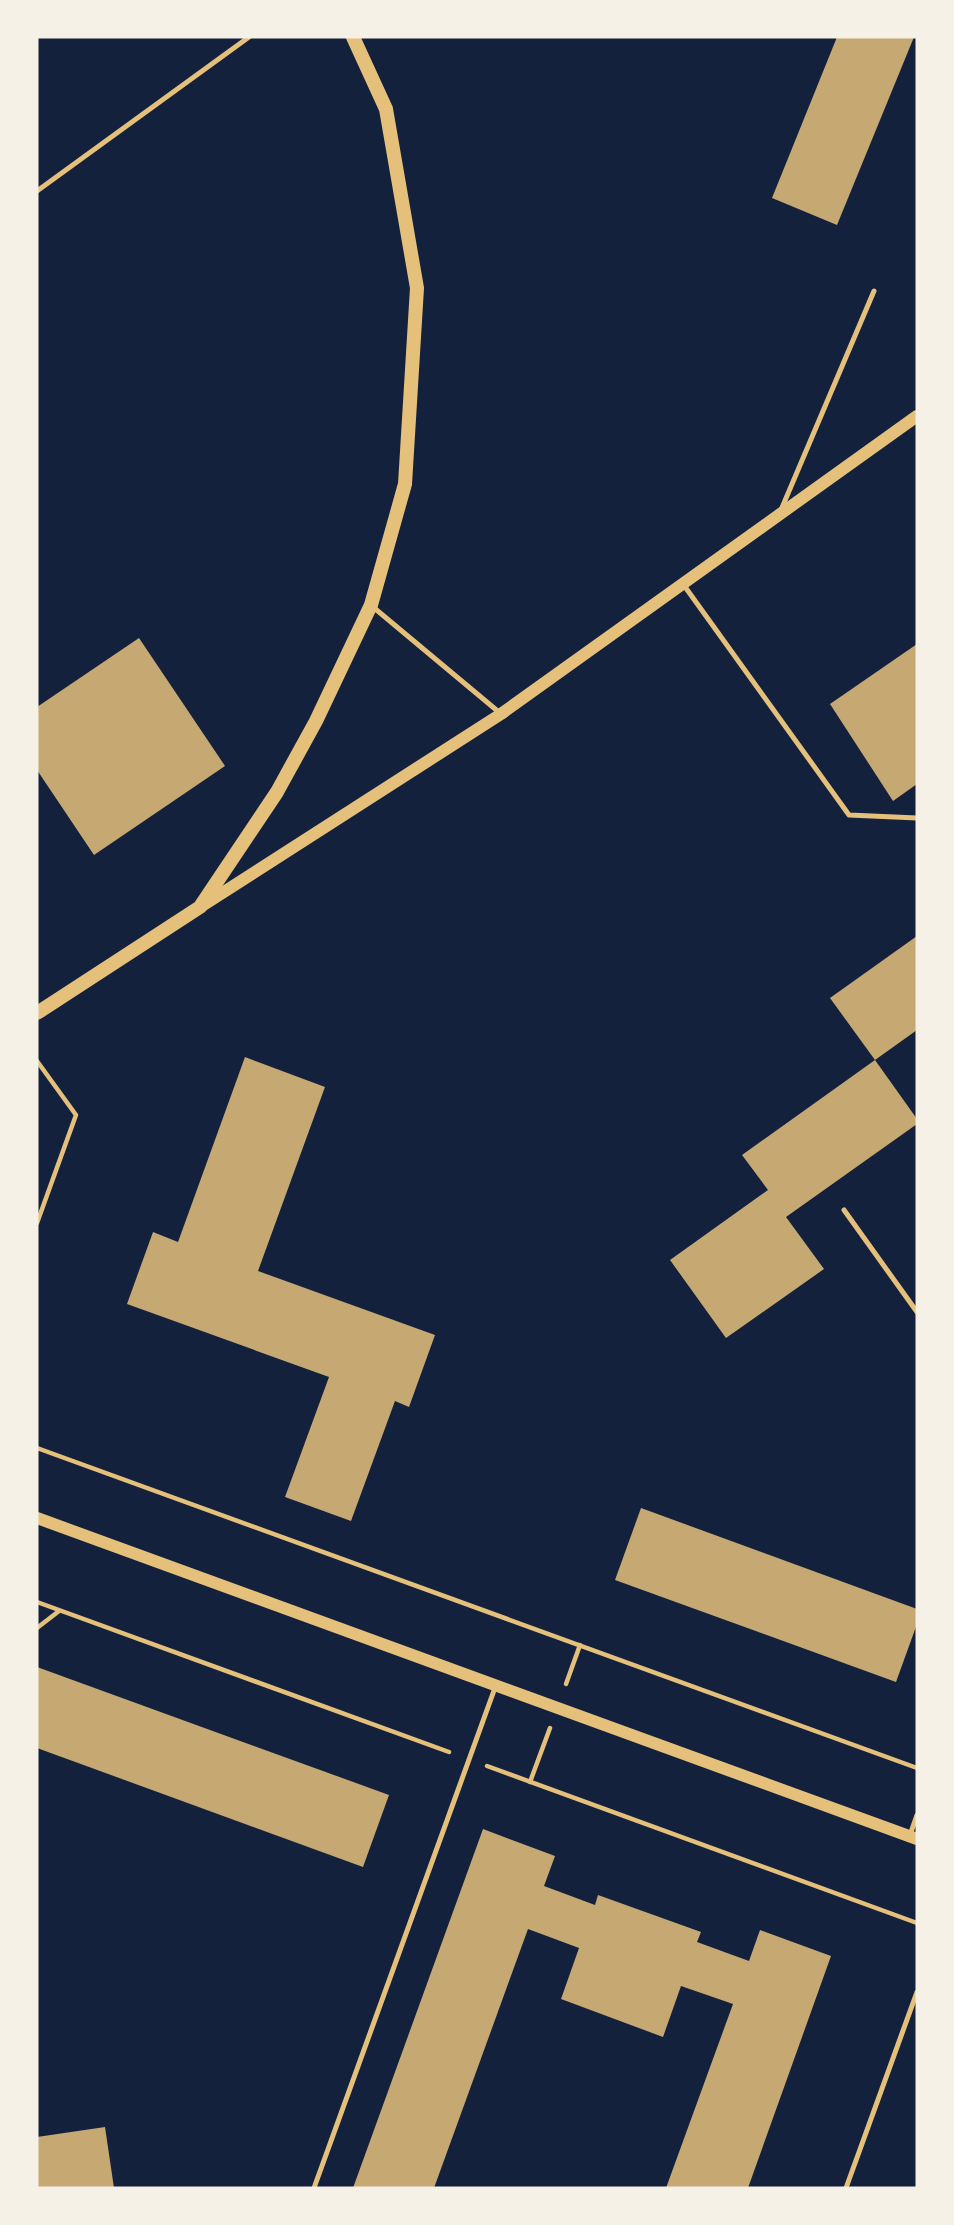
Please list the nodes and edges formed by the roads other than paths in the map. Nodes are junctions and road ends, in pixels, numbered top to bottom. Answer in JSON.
{"nodes":[{"id":1,"x":249,"y":37,"type":"edge"},
{"id":2,"x":353,"y":37,"type":"edge"},
{"id":3,"x":37,"y":191,"type":"edge"},
{"id":4,"x":874,"y":290,"type":"dead end"},
{"id":5,"x":917,"y":416,"type":"edge"},
{"id":6,"x":779,"y":515,"type":"junction"},
{"id":7,"x":683,"y":584,"type":"junction"},
{"id":8,"x":371,"y":604,"type":"junction"},
{"id":9,"x":501,"y":714,"type":"junction"},
{"id":10,"x":917,"y":818,"type":"edge"},
{"id":11,"x":200,"y":907,"type":"junction"},
{"id":12,"x":37,"y":1013,"type":"edge"},
{"id":13,"x":844,"y":1209,"type":"dead end"},
{"id":14,"x":917,"y":1312,"type":"edge"},
{"id":15,"x":37,"y":1518,"type":"edge"},
{"id":16,"x":496,"y":1685,"type":"junction"},
{"id":17,"x":917,"y":1815,"type":"edge"},
{"id":18,"x":913,"y":1838,"type":"edge"},
{"id":19,"x":917,"y":1992,"type":"edge"},
{"id":20,"x":314,"y":2188,"type":"edge"},
{"id":21,"x":846,"y":2188,"type":"edge"}],
"edges":[{"from":1,"to":3,"type":"lane"},
{"from":2,"to":8,"type":"main road"},
{"from":4,"to":6,"type":"lane"},
{"from":5,"to":6,"type":"street"},
{"from":6,"to":7,"type":"street"},
{"from":7,"to":9,"type":"street"},
{"from":7,"to":10,"type":"lane"},
{"from":8,"to":9,"type":"lane"},
{"from":8,"to":11,"type":"main road"},
{"from":9,"to":11,"type":"street"},
{"from":11,"to":12,"type":"main road"},
{"from":13,"to":14,"type":"lane"},
{"from":15,"to":16,"type":"street"},
{"from":16,"to":18,"type":"street"},
{"from":16,"to":20,"type":"lane"},
{"from":17,"to":18,"type":"lane"},
{"from":19,"to":21,"type":"lane"}]}
